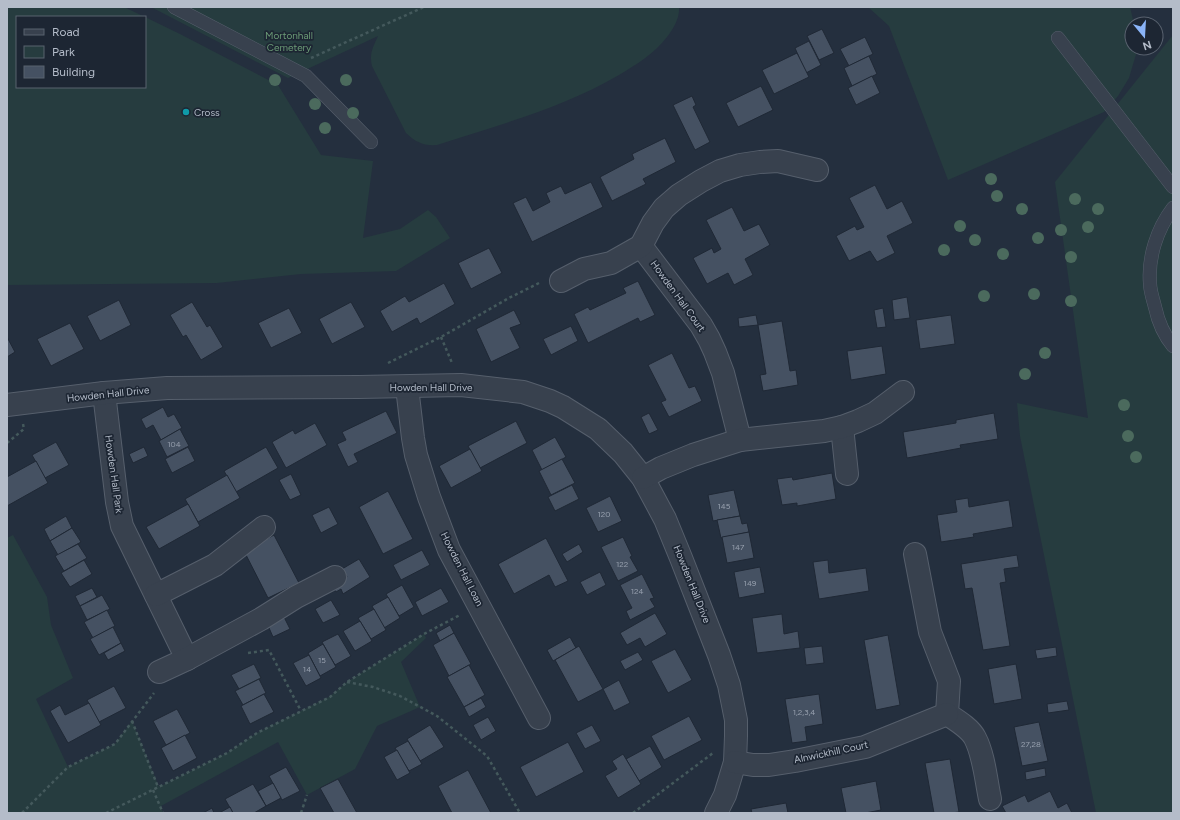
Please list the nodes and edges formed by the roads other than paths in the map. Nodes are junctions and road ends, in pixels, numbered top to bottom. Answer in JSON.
{"nodes":[{"id":1,"x":174,"y":7,"type":"edge"},
{"id":2,"x":1058,"y":38,"type":"dead end"},
{"id":3,"x":371,"y":142,"type":"dead end"},
{"id":4,"x":817,"y":170,"type":"dead end"},
{"id":5,"x":1173,"y":187,"type":"edge"},
{"id":6,"x":1173,"y":208,"type":"edge"},
{"id":7,"x":641,"y":246,"type":"junction"},
{"id":8,"x":561,"y":281,"type":"road end"},
{"id":9,"x":1173,"y":346,"type":"edge"},
{"id":10,"x":407,"y":387,"type":"junction"},
{"id":11,"x":903,"y":392,"type":"dead end"},
{"id":12,"x":104,"y":393,"type":"junction"},
{"id":13,"x":7,"y":405,"type":"edge"},
{"id":14,"x":842,"y":427,"type":"junction"},
{"id":15,"x":740,"y":440,"type":"junction"},
{"id":16,"x":848,"y":474,"type":"dead end"},
{"id":17,"x":644,"y":478,"type":"junction"},
{"id":18,"x":264,"y":527,"type":"dead end"},
{"id":19,"x":915,"y":554,"type":"dead end"},
{"id":20,"x":335,"y":577,"type":"dead end"},
{"id":21,"x":156,"y":595,"type":"junction"},
{"id":22,"x":187,"y":659,"type":"junction"},
{"id":23,"x":159,"y":672,"type":"road end"},
{"id":24,"x":947,"y":714,"type":"junction"},
{"id":25,"x":539,"y":718,"type":"dead end"},
{"id":26,"x":735,"y":762,"type":"junction"},
{"id":27,"x":990,"y":799,"type":"dead end"},
{"id":28,"x":716,"y":813,"type":"edge"}],
"edges":[{"from":1,"to":3,"type":"lane"},
{"from":2,"to":5,"type":"lane"},
{"from":4,"to":7,"type":"street"},
{"from":6,"to":9,"type":"lane"},
{"from":7,"to":8,"type":"street"},
{"from":7,"to":15,"type":"street","name":"Howden Hall Court"},
{"from":10,"to":12,"type":"street","name":"Howden Hall Drive"},
{"from":10,"to":17,"type":"street","name":"Howden Hall Drive"},
{"from":10,"to":25,"type":"street","name":"Howden Hall Loan"},
{"from":11,"to":14,"type":"street"},
{"from":12,"to":13,"type":"street","name":"Howden Hall Drive"},
{"from":12,"to":21,"type":"street","name":"Howden Hall Park"},
{"from":14,"to":15,"type":"street"},
{"from":14,"to":16,"type":"street"},
{"from":15,"to":17,"type":"street"},
{"from":17,"to":26,"type":"street","name":"Howden Hall Drive"},
{"from":18,"to":21,"type":"street"},
{"from":19,"to":24,"type":"street"},
{"from":20,"to":22,"type":"street"},
{"from":21,"to":22,"type":"street","name":"Howden Hall Park"},
{"from":22,"to":23,"type":"street"},
{"from":24,"to":26,"type":"street","name":"Alnwickhill Court"},
{"from":24,"to":27,"type":"street"},
{"from":26,"to":28,"type":"street","name":"Howden Hall Drive"}]}
